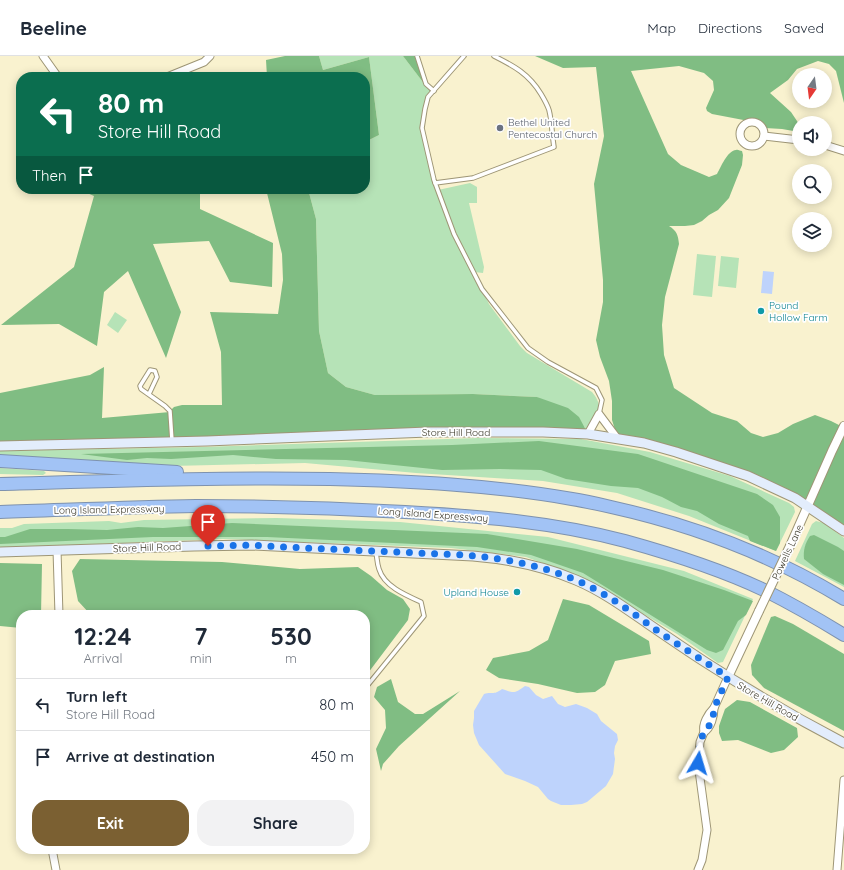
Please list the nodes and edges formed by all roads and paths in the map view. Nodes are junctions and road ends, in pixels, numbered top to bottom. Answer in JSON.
{"nodes":[{"id":1,"x":43,"y":56,"type":"edge"},
{"id":2,"x":210,"y":56,"type":"edge"},
{"id":3,"x":417,"y":56,"type":"edge"},
{"id":4,"x":464,"y":56,"type":"edge"},
{"id":5,"x":494,"y":56,"type":"edge"},
{"id":6,"x":54,"y":72,"type":"edge"},
{"id":7,"x":179,"y":72,"type":"edge"},
{"id":8,"x":434,"y":91,"type":"junction"},
{"id":9,"x":764,"y":136,"type":"dead end"},
{"id":10,"x":792,"y":139,"type":"edge"},
{"id":11,"x":832,"y":147,"type":"edge"},
{"id":12,"x":844,"y":151,"type":"edge"},
{"id":13,"x":435,"y":183,"type":"junction"},
{"id":14,"x":149,"y":394,"type":"junction"},
{"id":15,"x":599,"y":414,"type":"junction"},
{"id":16,"x":844,"y":426,"type":"edge"},
{"id":17,"x":588,"y":434,"type":"junction"},
{"id":18,"x":617,"y":438,"type":"junction"},
{"id":19,"x":172,"y":441,"type":"junction"},
{"id":20,"x":0,"y":446,"type":"edge"},
{"id":21,"x":0,"y":461,"type":"edge"},
{"id":22,"x":292,"y":478,"type":"junction"},
{"id":23,"x":0,"y":484,"type":"edge"},
{"id":24,"x":808,"y":507,"type":"junction"},
{"id":25,"x":0,"y":512,"type":"edge"},
{"id":26,"x":844,"y":531,"type":"edge"},
{"id":27,"x":57,"y":550,"type":"junction"},
{"id":28,"x":376,"y":551,"type":"junction"},
{"id":29,"x":0,"y":552,"type":"edge"},
{"id":30,"x":844,"y":599,"type":"edge"},
{"id":31,"x":59,"y":610,"type":"edge"},
{"id":32,"x":844,"y":635,"type":"edge"},
{"id":33,"x":728,"y":677,"type":"junction"},
{"id":34,"x":370,"y":681,"type":"edge"},
{"id":35,"x":844,"y":743,"type":"edge"},
{"id":36,"x":844,"y":780,"type":"edge"},
{"id":37,"x":53,"y":854,"type":"edge"},
{"id":38,"x":56,"y":870,"type":"edge"},
{"id":39,"x":698,"y":870,"type":"edge"},
{"id":40,"x":837,"y":870,"type":"edge"}],
"edges":[{"from":1,"to":6,"type":"street"},
{"from":2,"to":7,"type":"street"},
{"from":3,"to":8,"type":"lane"},
{"from":4,"to":8,"type":"lane"},
{"from":5,"to":13,"type":"lane"},
{"from":8,"to":13,"type":"lane"},
{"from":9,"to":10,"type":"street"},
{"from":11,"to":12,"type":"street"},
{"from":13,"to":15,"type":"lane"},
{"from":14,"to":14,"type":"lane"},
{"from":14,"to":19,"type":"lane"},
{"from":15,"to":17,"type":"street"},
{"from":15,"to":18,"type":"street"},
{"from":16,"to":24,"type":"street","name":"Powells Lane"},
{"from":17,"to":18,"type":"main road","name":"Store Hill Road"},
{"from":17,"to":19,"type":"main road","name":"Store Hill Road"},
{"from":18,"to":24,"type":"main road","name":"Store Hill Road"},
{"from":19,"to":20,"type":"main road","name":"Store Hill Road"},
{"from":21,"to":22,"type":"highway"},
{"from":22,"to":23,"type":"highway"},
{"from":22,"to":30,"type":"highway"},
{"from":24,"to":26,"type":"main road","name":"Store Hill Road"},
{"from":24,"to":33,"type":"street","name":"Powells Lane","bridge":true},
{"from":25,"to":32,"type":"highway","name":"Long Island Expressway"},
{"from":27,"to":28,"type":"main road","name":"Store Hill Road"},
{"from":27,"to":29,"type":"main road","name":"Store Hill Road"},
{"from":27,"to":31,"type":"street"},
{"from":28,"to":33,"type":"main road","name":"Store Hill Road"},
{"from":28,"to":34,"type":"lane"},
{"from":33,"to":35,"type":"main road","name":"Store Hill Road"},
{"from":33,"to":39,"type":"street"},
{"from":36,"to":40,"type":"street"},
{"from":37,"to":38,"type":"street"}]}
